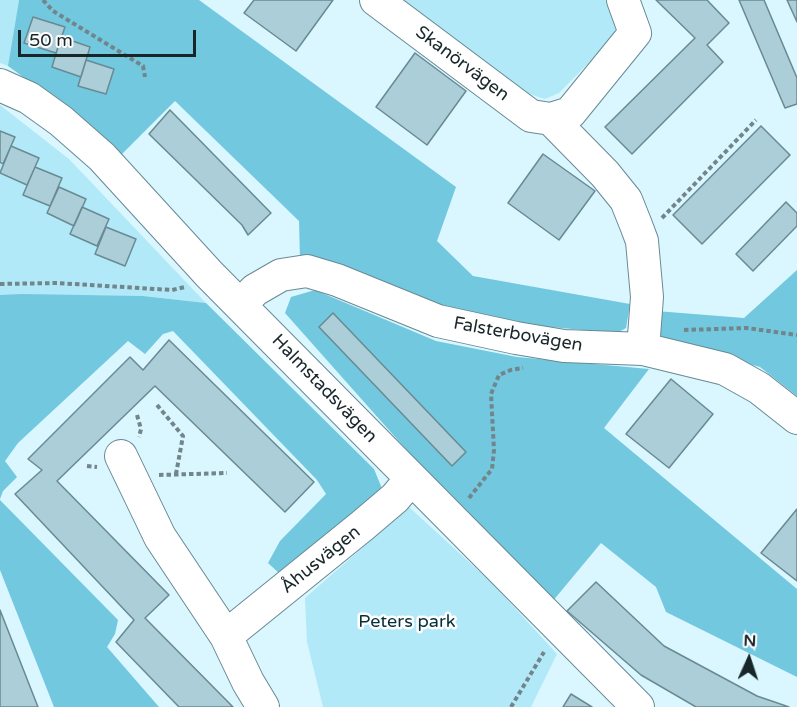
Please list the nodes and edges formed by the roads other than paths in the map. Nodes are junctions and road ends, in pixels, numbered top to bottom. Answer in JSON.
{"nodes":[{"id":1,"x":376,"y":0,"type":"edge"},
{"id":2,"x":623,"y":0,"type":"edge"},
{"id":3,"x":0,"y":85,"type":"edge"},
{"id":4,"x":551,"y":119,"type":"junction"},
{"id":5,"x":241,"y":304,"type":"junction"},
{"id":6,"x":643,"y":340,"type":"junction"},
{"id":7,"x":797,"y":418,"type":"edge"},
{"id":8,"x":121,"y":456,"type":"dead end"},
{"id":9,"x":411,"y":479,"type":"junction"},
{"id":10,"x":226,"y":636,"type":"junction"},
{"id":11,"x":263,"y":707,"type":"edge"},
{"id":12,"x":638,"y":707,"type":"edge"}],
"edges":[{"from":1,"to":4,"type":"street","name":"Skanörvägen"},
{"from":2,"to":4,"type":"street"},
{"from":3,"to":5,"type":"street","name":"Halmstadsvägen"},
{"from":4,"to":6,"type":"street","name":"Skanörvägen"},
{"from":5,"to":6,"type":"street","name":"Falsterbovägen"},
{"from":5,"to":9,"type":"street","name":"Halmstadsvägen"},
{"from":6,"to":7,"type":"street","name":"Falsterbovägen"},
{"from":8,"to":10,"type":"street"},
{"from":9,"to":10,"type":"street","name":"Åhusvägen"},
{"from":9,"to":12,"type":"street","name":"Halmstadsvägen"},
{"from":10,"to":11,"type":"street"}]}
